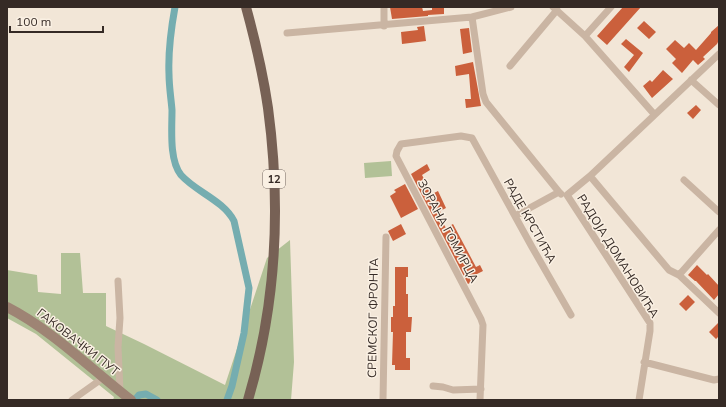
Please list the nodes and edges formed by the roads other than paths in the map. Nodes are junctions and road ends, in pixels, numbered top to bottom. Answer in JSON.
{"nodes":[{"id":1,"x":246,"y":7,"type":"edge"},
{"id":2,"x":384,"y":7,"type":"edge"},
{"id":3,"x":510,"y":7,"type":"edge"},
{"id":4,"x":611,"y":7,"type":"edge"},
{"id":5,"x":555,"y":9,"type":"edge"},
{"id":6,"x":472,"y":17,"type":"junction"},
{"id":7,"x":384,"y":26,"type":"junction"},
{"id":8,"x":287,"y":33,"type":"dead end"},
{"id":9,"x":585,"y":36,"type":"junction"},
{"id":10,"x":719,"y":54,"type":"edge"},
{"id":11,"x":510,"y":66,"type":"dead end"},
{"id":12,"x":691,"y":80,"type":"junction"},
{"id":13,"x":719,"y":105,"type":"edge"},
{"id":14,"x":654,"y":114,"type":"junction"},
{"id":15,"x":472,"y":138,"type":"joint"},
{"id":16,"x":590,"y":176,"type":"junction"},
{"id":17,"x":684,"y":180,"type":"dead end"},
{"id":18,"x":559,"y":192,"type":"junction"},
{"id":19,"x":568,"y":195,"type":"junction"},
{"id":20,"x":719,"y":212,"type":"edge"},
{"id":21,"x":515,"y":216,"type":"junction"},
{"id":22,"x":719,"y":230,"type":"edge"},
{"id":23,"x":386,"y":237,"type":"dead end"},
{"id":24,"x":679,"y":275,"type":"junction"},
{"id":25,"x":118,"y":281,"type":"dead end"},
{"id":26,"x":7,"y":307,"type":"edge"},
{"id":27,"x":719,"y":313,"type":"edge"},
{"id":28,"x":571,"y":315,"type":"dead end"},
{"id":29,"x":644,"y":362,"type":"junction"},
{"id":30,"x":103,"y":378,"type":"junction"},
{"id":31,"x":719,"y":379,"type":"edge"},
{"id":32,"x":433,"y":386,"type":"dead end"},
{"id":33,"x":481,"y":389,"type":"junction"},
{"id":34,"x":120,"y":391,"type":"junction"},
{"id":35,"x":72,"y":400,"type":"edge"},
{"id":36,"x":132,"y":400,"type":"edge"},
{"id":37,"x":248,"y":400,"type":"edge"},
{"id":38,"x":383,"y":400,"type":"edge"},
{"id":39,"x":480,"y":400,"type":"edge"},
{"id":40,"x":640,"y":400,"type":"edge"}],
"edges":[{"from":1,"to":37,"type":"main road","number":"12"},
{"from":2,"to":7,"type":"street"},
{"from":3,"to":6,"type":"street"},
{"from":4,"to":9,"type":"street"},
{"from":5,"to":9,"type":"street"},
{"from":5,"to":11,"type":"street"},
{"from":6,"to":7,"type":"street"},
{"from":6,"to":18,"type":"street"},
{"from":7,"to":8,"type":"street"},
{"from":9,"to":14,"type":"street"},
{"from":10,"to":12,"type":"street","name":"РАДОЈА ДОМАНОВИЋА"},
{"from":12,"to":13,"type":"street"},
{"from":12,"to":14,"type":"street","name":"РАДОЈА ДОМАНОВИЋА"},
{"from":14,"to":16,"type":"street","name":"РАДОЈА ДОМАНОВИЋА"},
{"from":15,"to":21,"type":"street","name":"РАДЕ КРСТИЋА"},
{"from":15,"to":33,"type":"street","name":"ЗОРАНА ГОМИРЦА"},
{"from":16,"to":19,"type":"street","name":"РАДОЈА ДОМАНОВИЋА"},
{"from":16,"to":24,"type":"street"},
{"from":17,"to":20,"type":"street"},
{"from":18,"to":19,"type":"street","name":"РАДОЈА ДОМАНОВИЋА"},
{"from":18,"to":21,"type":"street","name":"РАДОЈА ДОМАНОВИЋА"},
{"from":19,"to":29,"type":"street","name":"РАДОЈА ДОМАНОВИЋА"},
{"from":21,"to":28,"type":"street","name":"РАДЕ КРСТИЋА"},
{"from":22,"to":24,"type":"street"},
{"from":23,"to":38,"type":"street","name":"СРЕМСКОГ ФРОНТА"},
{"from":24,"to":27,"type":"street"},
{"from":25,"to":34,"type":"street"},
{"from":26,"to":30,"type":"street","name":"ГАКОВАЧКИ ПУТ"},
{"from":29,"to":31,"type":"street"},
{"from":29,"to":40,"type":"street","name":"РАДОЈА ДОМАНОВИЋА"},
{"from":30,"to":34,"type":"street","name":"ГАКОВАЧКИ ПУТ"},
{"from":30,"to":35,"type":"street"},
{"from":32,"to":33,"type":"street"},
{"from":33,"to":39,"type":"street","name":"ЗОРАНА ГОМИРЦА"},
{"from":34,"to":36,"type":"street","name":"ГАКОВАЧКИ ПУТ"}]}
